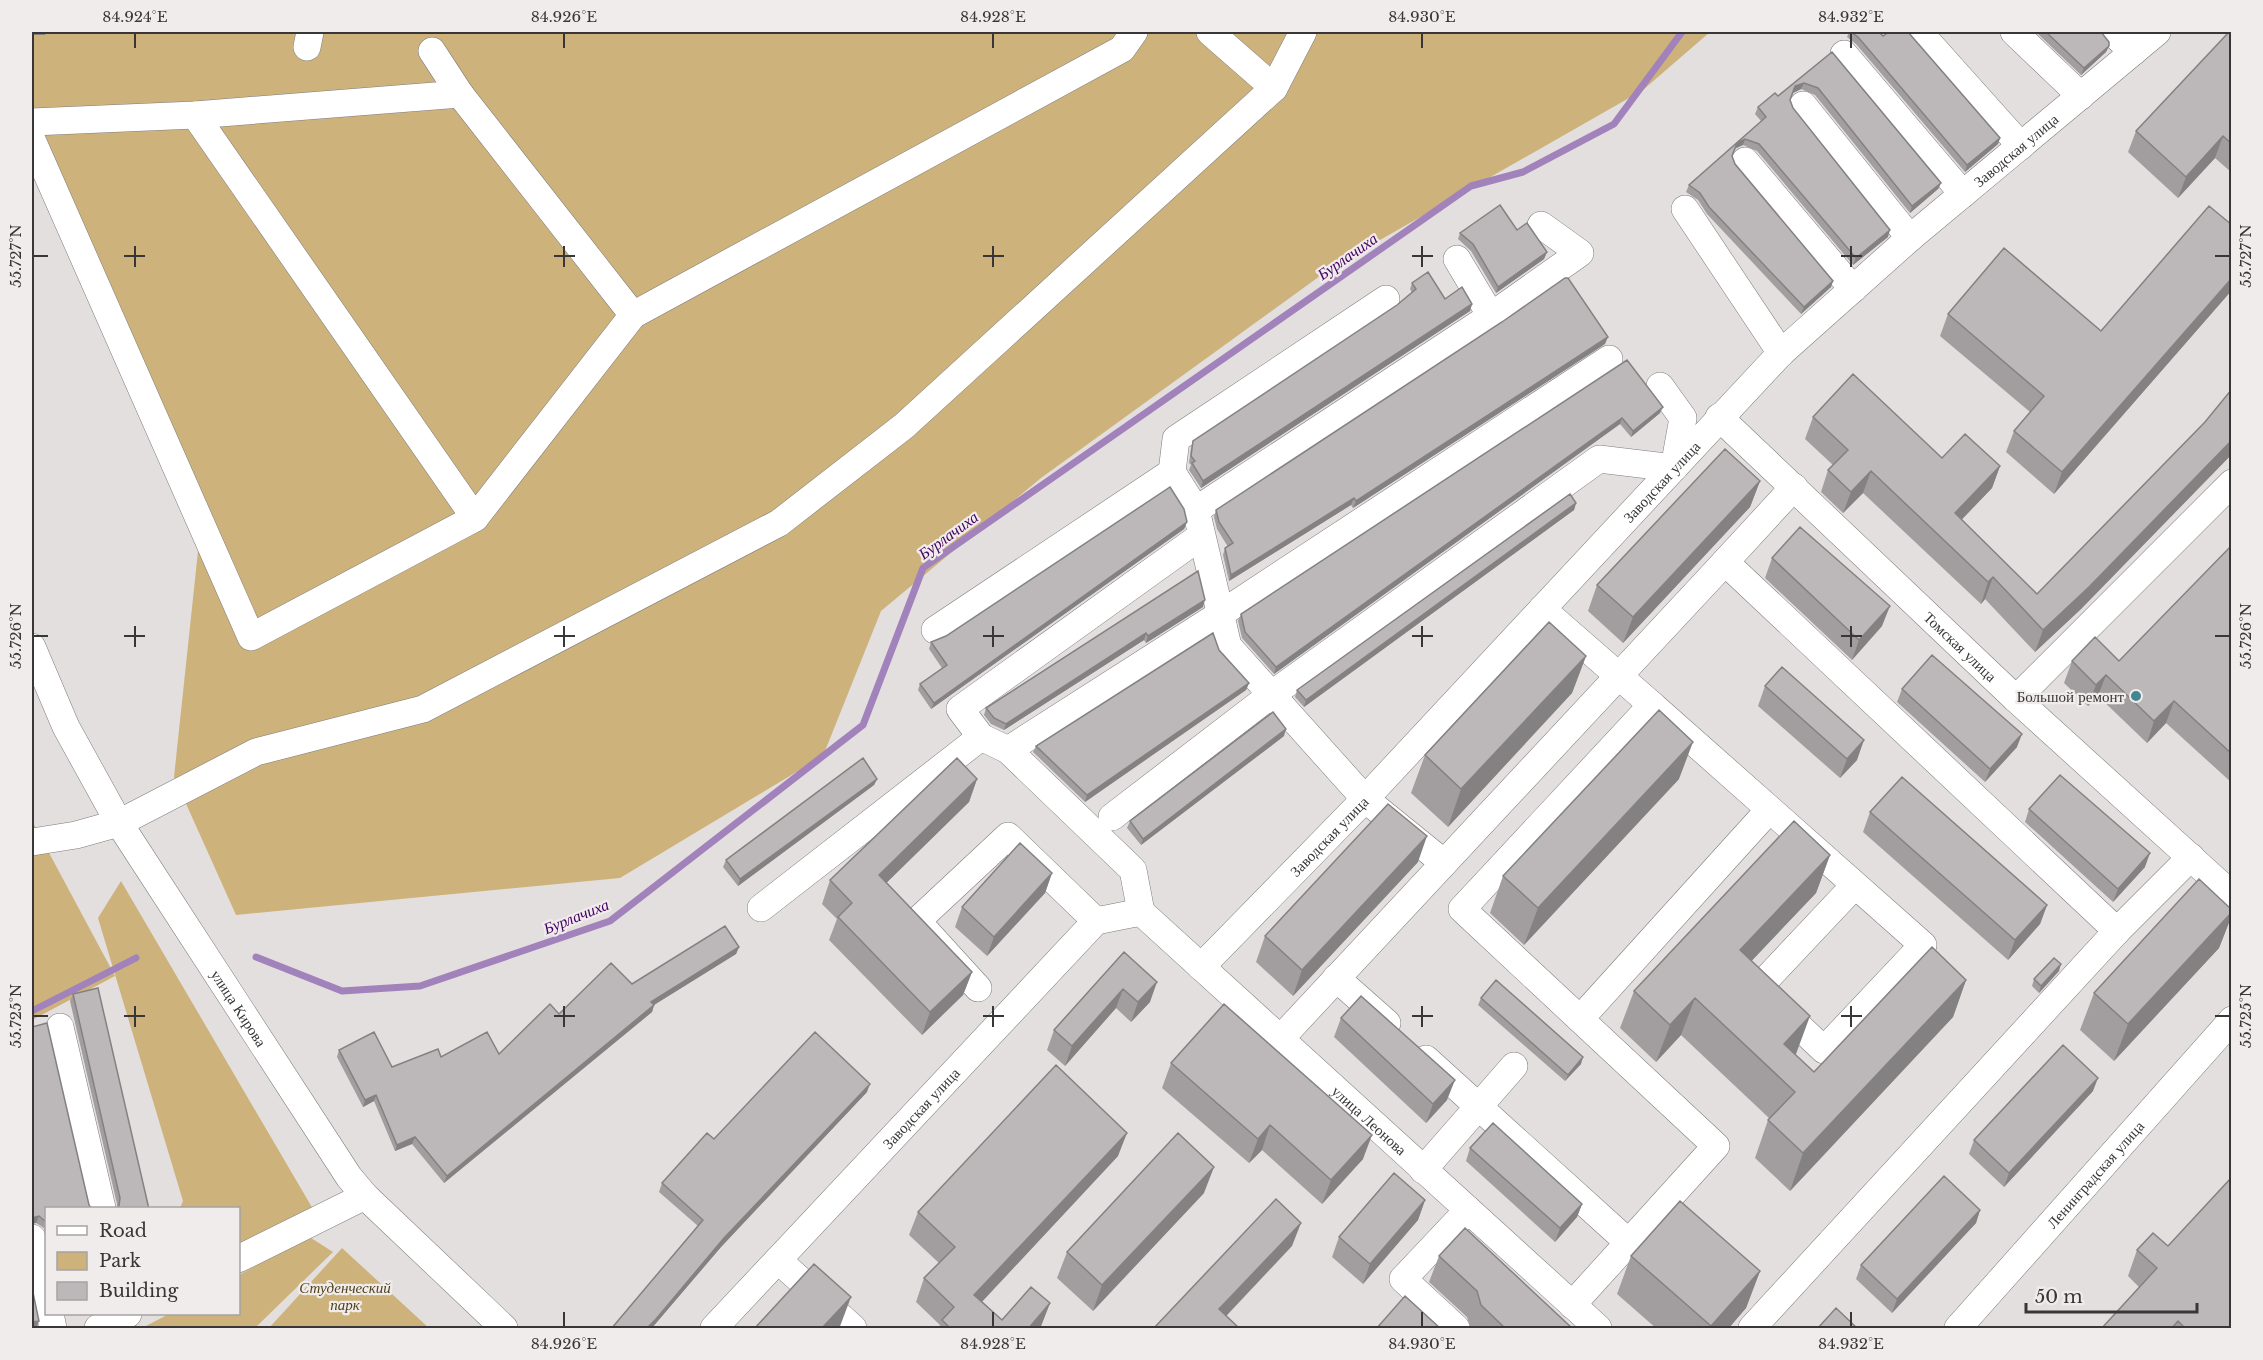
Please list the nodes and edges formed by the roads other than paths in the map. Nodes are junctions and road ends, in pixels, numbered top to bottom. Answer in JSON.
{"nodes":[{"id":1,"x":1134,"y":32,"type":"edge"},
{"id":2,"x":1209,"y":32,"type":"edge"},
{"id":3,"x":1303,"y":32,"type":"edge"},
{"id":4,"x":1919,"y":32,"type":"edge"},
{"id":5,"x":2014,"y":32,"type":"edge"},
{"id":6,"x":2112,"y":32,"type":"edge"},
{"id":7,"x":2157,"y":32,"type":"edge"},
{"id":8,"x":432,"y":51,"type":"dead end"},
{"id":9,"x":2133,"y":52,"type":"junction"},
{"id":10,"x":1845,"y":54,"type":"dead end"},
{"id":11,"x":1274,"y":88,"type":"junction"},
{"id":12,"x":460,"y":94,"type":"junction"},
{"id":13,"x":2081,"y":96,"type":"junction"},
{"id":14,"x":1803,"y":105,"type":"dead end"},
{"id":15,"x":195,"y":115,"type":"junction"},
{"id":16,"x":32,"y":122,"type":"edge"},
{"id":17,"x":32,"y":140,"type":"edge"},
{"id":18,"x":2022,"y":146,"type":"junction"},
{"id":19,"x":1745,"y":162,"type":"dead end"},
{"id":20,"x":1963,"y":194,"type":"junction"},
{"id":21,"x":1685,"y":209,"type":"dead end"},
{"id":22,"x":1541,"y":225,"type":"dead end"},
{"id":23,"x":1910,"y":238,"type":"junction"},
{"id":24,"x":1457,"y":259,"type":"dead end"},
{"id":25,"x":1853,"y":289,"type":"junction"},
{"id":26,"x":1386,"y":299,"type":"dead end"},
{"id":27,"x":633,"y":315,"type":"junction"},
{"id":28,"x":1491,"y":316,"type":"junction"},
{"id":29,"x":1781,"y":353,"type":"junction"},
{"id":30,"x":1609,"y":359,"type":"dead end"},
{"id":31,"x":1660,"y":386,"type":"dead end"},
{"id":32,"x":1719,"y":417,"type":"junction"},
{"id":33,"x":1674,"y":468,"type":"junction"},
{"id":34,"x":1172,"y":472,"type":"junction"},
{"id":35,"x":2232,"y":483,"type":"edge"},
{"id":36,"x":1794,"y":486,"type":"junction"},
{"id":37,"x":1196,"y":510,"type":"junction"},
{"id":38,"x":476,"y":518,"type":"junction"},
{"id":39,"x":1201,"y":536,"type":"junction"},
{"id":40,"x":1725,"y":562,"type":"junction"},
{"id":41,"x":1542,"y":609,"type":"junction"},
{"id":42,"x":1222,"y":613,"type":"junction"},
{"id":43,"x":935,"y":630,"type":"dead end"},
{"id":44,"x":32,"y":647,"type":"edge"},
{"id":45,"x":1618,"y":676,"type":"junction"},
{"id":46,"x":1271,"y":695,"type":"junction"},
{"id":47,"x":2016,"y":699,"type":"junction"},
{"id":48,"x":1652,"y":705,"type":"junction"},
{"id":49,"x":981,"y":737,"type":"junction"},
{"id":50,"x":1008,"y":750,"type":"junction"},
{"id":51,"x":1365,"y":799,"type":"junction"},
{"id":52,"x":1769,"y":810,"type":"junction"},
{"id":53,"x":1112,"y":817,"type":"dead end"},
{"id":54,"x":119,"y":823,"type":"junction"},
{"id":55,"x":32,"y":840,"type":"edge"},
{"id":56,"x":2191,"y":857,"type":"junction"},
{"id":57,"x":1436,"y":872,"type":"junction"},
{"id":58,"x":1855,"y":885,"type":"junction"},
{"id":59,"x":2232,"y":895,"type":"edge"},
{"id":60,"x":761,"y":908,"type":"dead end"},
{"id":61,"x":1462,"y":909,"type":"junction"},
{"id":62,"x":1141,"y":912,"type":"junction"},
{"id":63,"x":1096,"y":921,"type":"junction"},
{"id":64,"x":2116,"y":931,"type":"junction"},
{"id":65,"x":1202,"y":968,"type":"junction"},
{"id":66,"x":1336,"y":978,"type":"junction"},
{"id":67,"x":978,"y":988,"type":"dead end"},
{"id":68,"x":1580,"y":1019,"type":"junction"},
{"id":69,"x":2232,"y":1020,"type":"edge"},
{"id":70,"x":60,"y":1027,"type":"dead end"},
{"id":71,"x":1280,"y":1038,"type":"junction"},
{"id":72,"x":1514,"y":1066,"type":"dead end"},
{"id":73,"x":1479,"y":1106,"type":"junction"},
{"id":74,"x":1423,"y":1170,"type":"junction"},
{"id":75,"x":365,"y":1196,"type":"junction"},
{"id":76,"x":102,"y":1207,"type":"edge"},
{"id":77,"x":1468,"y":1210,"type":"junction"},
{"id":78,"x":32,"y":1238,"type":"edge"},
{"id":79,"x":1628,"y":1242,"type":"junction"},
{"id":80,"x":240,"y":1258,"type":"edge"},
{"id":81,"x":778,"y":1260,"type":"junction"},
{"id":82,"x":45,"y":1296,"type":"edge"},
{"id":83,"x":1572,"y":1305,"type":"junction"},
{"id":84,"x":125,"y":1315,"type":"edge"},
{"id":85,"x":98,"y":1329,"type":"edge"},
{"id":86,"x":504,"y":1329,"type":"edge"},
{"id":87,"x":714,"y":1329,"type":"edge"},
{"id":88,"x":853,"y":1329,"type":"edge"},
{"id":89,"x":1456,"y":1329,"type":"edge"},
{"id":90,"x":1598,"y":1329,"type":"edge"},
{"id":91,"x":1752,"y":1329,"type":"edge"},
{"id":92,"x":1958,"y":1329,"type":"edge"}],
"edges":[{"from":1,"to":27,"type":"street"},
{"from":2,"to":11,"type":"street"},
{"from":3,"to":11,"type":"street"},
{"from":4,"to":18,"type":"street"},
{"from":5,"to":13,"type":"street"},
{"from":6,"to":9,"type":"street"},
{"from":7,"to":9,"type":"street","name":"Заводская улица"},
{"from":8,"to":12,"type":"street"},
{"from":9,"to":13,"type":"street","name":"Заводская улица"},
{"from":10,"to":20,"type":"street"},
{"from":11,"to":54,"type":"street"},
{"from":12,"to":15,"type":"street"},
{"from":12,"to":27,"type":"street"},
{"from":13,"to":18,"type":"street","name":"Заводская улица"},
{"from":14,"to":23,"type":"street"},
{"from":15,"to":16,"type":"street"},
{"from":15,"to":38,"type":"street"},
{"from":17,"to":38,"type":"street"},
{"from":18,"to":20,"type":"street","name":"Заводская улица"},
{"from":19,"to":25,"type":"street"},
{"from":20,"to":23,"type":"street","name":"Заводская улица"},
{"from":21,"to":29,"type":"street"},
{"from":22,"to":28,"type":"street"},
{"from":23,"to":25,"type":"street","name":"Заводская улица"},
{"from":24,"to":28,"type":"street"},
{"from":25,"to":29,"type":"street","name":"Заводская улица"},
{"from":26,"to":34,"type":"street"},
{"from":27,"to":38,"type":"street"},
{"from":28,"to":37,"type":"street"},
{"from":29,"to":32,"type":"street","name":"Заводская улица"},
{"from":30,"to":42,"type":"street"},
{"from":31,"to":33,"type":"street"},
{"from":32,"to":33,"type":"street","name":"Заводская улица"},
{"from":32,"to":36,"type":"street","name":"Томская улица"},
{"from":33,"to":41,"type":"street","name":"Заводская улица"},
{"from":33,"to":46,"type":"street"},
{"from":34,"to":37,"type":"street"},
{"from":34,"to":43,"type":"street"},
{"from":35,"to":47,"type":"street"},
{"from":36,"to":40,"type":"street"},
{"from":36,"to":47,"type":"street","name":"Томская улица"},
{"from":37,"to":39,"type":"street"},
{"from":39,"to":42,"type":"street"},
{"from":39,"to":49,"type":"street"},
{"from":40,"to":45,"type":"street"},
{"from":40,"to":64,"type":"street"},
{"from":41,"to":45,"type":"street"},
{"from":41,"to":51,"type":"street","name":"Заводская улица"},
{"from":42,"to":46,"type":"street"},
{"from":42,"to":50,"type":"street"},
{"from":44,"to":54,"type":"street","name":"улица Кирова"},
{"from":45,"to":48,"type":"street"},
{"from":45,"to":57,"type":"street"},
{"from":46,"to":51,"type":"street"},
{"from":46,"to":53,"type":"street"},
{"from":47,"to":56,"type":"street","name":"Томская улица"},
{"from":48,"to":52,"type":"street"},
{"from":48,"to":61,"type":"street"},
{"from":49,"to":50,"type":"street"},
{"from":49,"to":60,"type":"street"},
{"from":50,"to":62,"type":"street"},
{"from":51,"to":57,"type":"street"},
{"from":51,"to":65,"type":"street","name":"Заводская улица"},
{"from":52,"to":58,"type":"street"},
{"from":52,"to":68,"type":"street"},
{"from":54,"to":55,"type":"street"},
{"from":54,"to":75,"type":"street","name":"улица Кирова"},
{"from":56,"to":59,"type":"street","name":"Томская улица"},
{"from":56,"to":64,"type":"street"},
{"from":57,"to":61,"type":"street"},
{"from":57,"to":66,"type":"street"},
{"from":58,"to":58,"type":"street"},
{"from":61,"to":68,"type":"street"},
{"from":62,"to":63,"type":"street"},
{"from":62,"to":65,"type":"street","name":"улица Леонова"},
{"from":63,"to":67,"type":"street"},
{"from":63,"to":81,"type":"street","name":"Заводская улица"},
{"from":64,"to":91,"type":"street"},
{"from":65,"to":71,"type":"street","name":"улица Леонова"},
{"from":66,"to":71,"type":"street"},
{"from":66,"to":73,"type":"street"},
{"from":68,"to":79,"type":"street"},
{"from":69,"to":92,"type":"street","name":"Ленинградская улица"},
{"from":70,"to":76,"type":"street"},
{"from":71,"to":74,"type":"street","name":"улица Леонова"},
{"from":72,"to":73,"type":"street"},
{"from":73,"to":74,"type":"street"},
{"from":73,"to":79,"type":"street"},
{"from":74,"to":77,"type":"street","name":"улица Леонова"},
{"from":75,"to":80,"type":"street"},
{"from":75,"to":86,"type":"street","name":"улица Кирова"},
{"from":77,"to":83,"type":"street","name":"улица Леонова"},
{"from":77,"to":89,"type":"street"},
{"from":78,"to":82,"type":"street"},
{"from":79,"to":83,"type":"street"},
{"from":81,"to":87,"type":"street","name":"Заводская улица"},
{"from":81,"to":88,"type":"street"},
{"from":83,"to":90,"type":"street","name":"улица Леонова"},
{"from":84,"to":85,"type":"street"}]}
